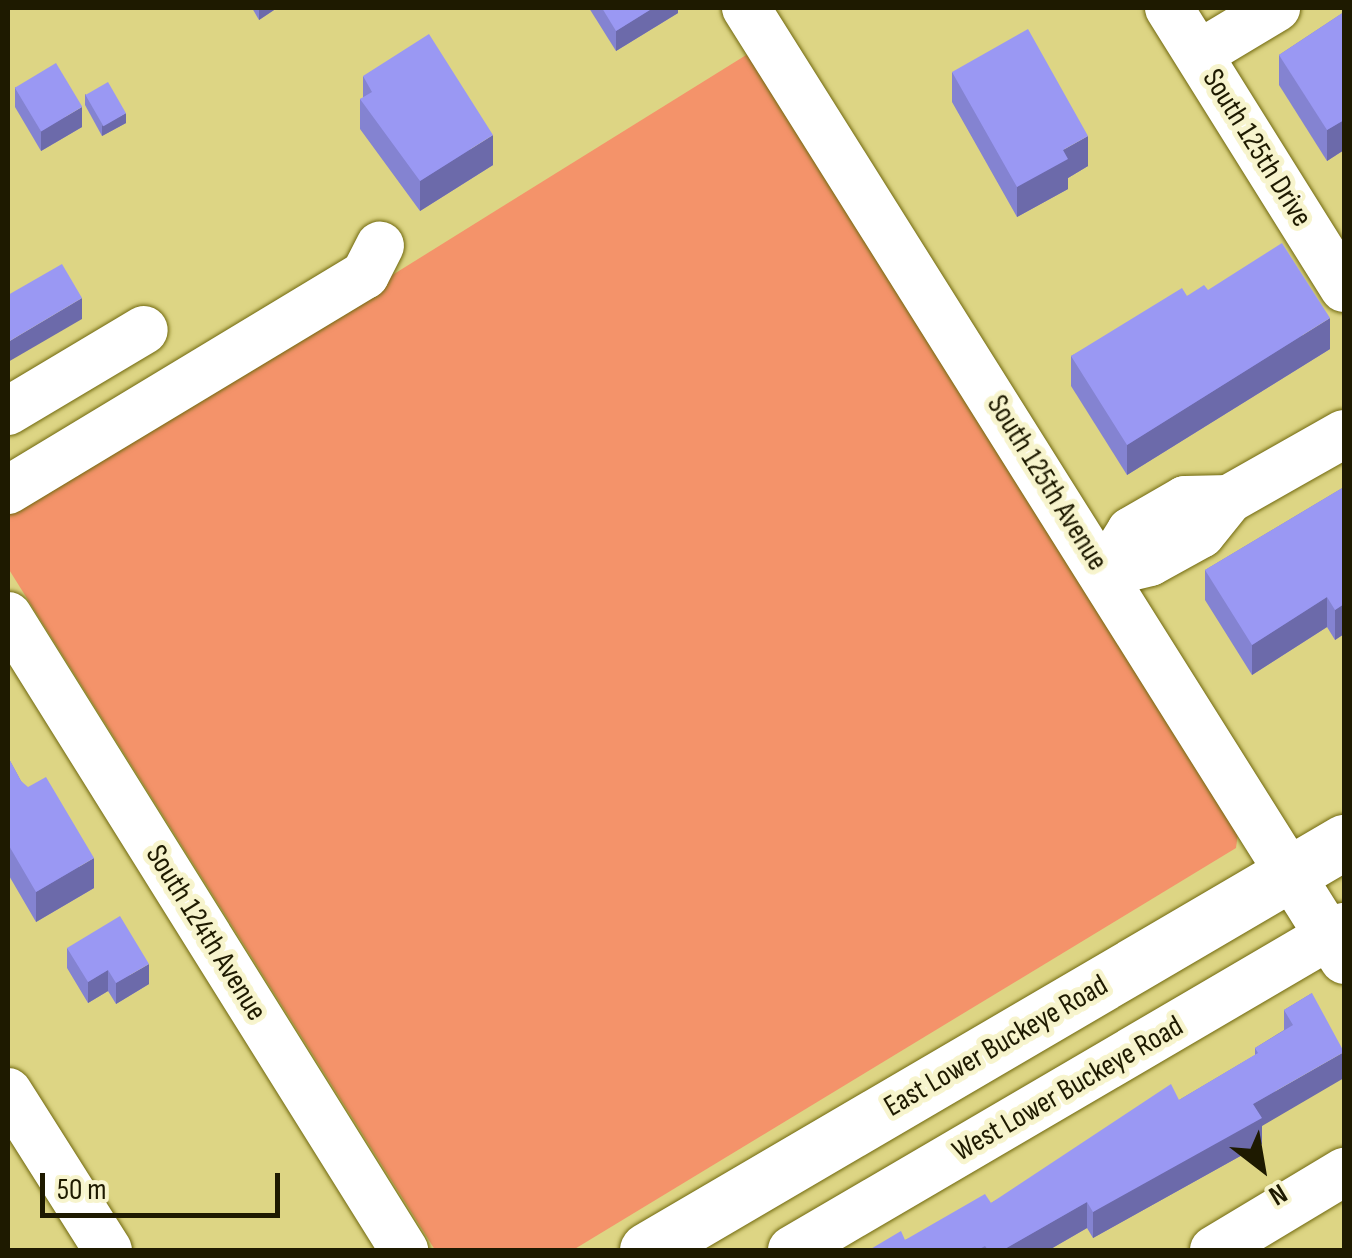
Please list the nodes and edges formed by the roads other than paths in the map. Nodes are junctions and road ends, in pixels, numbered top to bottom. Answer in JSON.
{"nodes":[{"id":1,"x":746,"y":8,"type":"edge"},
{"id":2,"x":1170,"y":8,"type":"edge"},
{"id":3,"x":1276,"y":8,"type":"edge"},
{"id":4,"x":1198,"y":54,"type":"junction"},
{"id":5,"x":380,"y":246,"type":"dead end"},
{"id":6,"x":1344,"y":288,"type":"edge"},
{"id":7,"x":144,"y":330,"type":"dead end"},
{"id":8,"x":8,"y":411,"type":"edge"},
{"id":9,"x":1344,"y":434,"type":"edge"},
{"id":10,"x":8,"y":490,"type":"edge"},
{"id":11,"x":1105,"y":574,"type":"junction"},
{"id":12,"x":8,"y":616,"type":"edge"},
{"id":13,"x":1344,"y":842,"type":"edge"},
{"id":14,"x":1292,"y":873,"type":"junction"},
{"id":15,"x":1340,"y":941,"type":"edge"},
{"id":16,"x":8,"y":1092,"type":"edge"},
{"id":17,"x":1344,"y":1172,"type":"edge"},
{"id":18,"x":108,"y":1250,"type":"edge"},
{"id":19,"x":404,"y":1250,"type":"edge"},
{"id":20,"x":647,"y":1250,"type":"edge"},
{"id":21,"x":792,"y":1250,"type":"edge"},
{"id":22,"x":1214,"y":1250,"type":"edge"}],
"edges":[{"from":1,"to":11,"type":"street","name":"South 125th Avenue"},
{"from":2,"to":4,"type":"street","name":"South 125th Drive"},
{"from":3,"to":4,"type":"street"},
{"from":4,"to":6,"type":"street","name":"South 125th Drive"},
{"from":5,"to":10,"type":"street"},
{"from":7,"to":8,"type":"street"},
{"from":9,"to":11,"type":"street"},
{"from":11,"to":14,"type":"street","name":"South 125th Avenue"},
{"from":12,"to":19,"type":"street","name":"South 124th Avenue"},
{"from":13,"to":14,"type":"main road","name":"East Lower Buckeye Road"},
{"from":14,"to":15,"type":"street","name":"South 125th Avenue"},
{"from":14,"to":20,"type":"main road","name":"East Lower Buckeye Road"},
{"from":15,"to":21,"type":"street","name":"West Lower Buckeye Road"},
{"from":16,"to":18,"type":"street"},
{"from":17,"to":22,"type":"street"}]}
